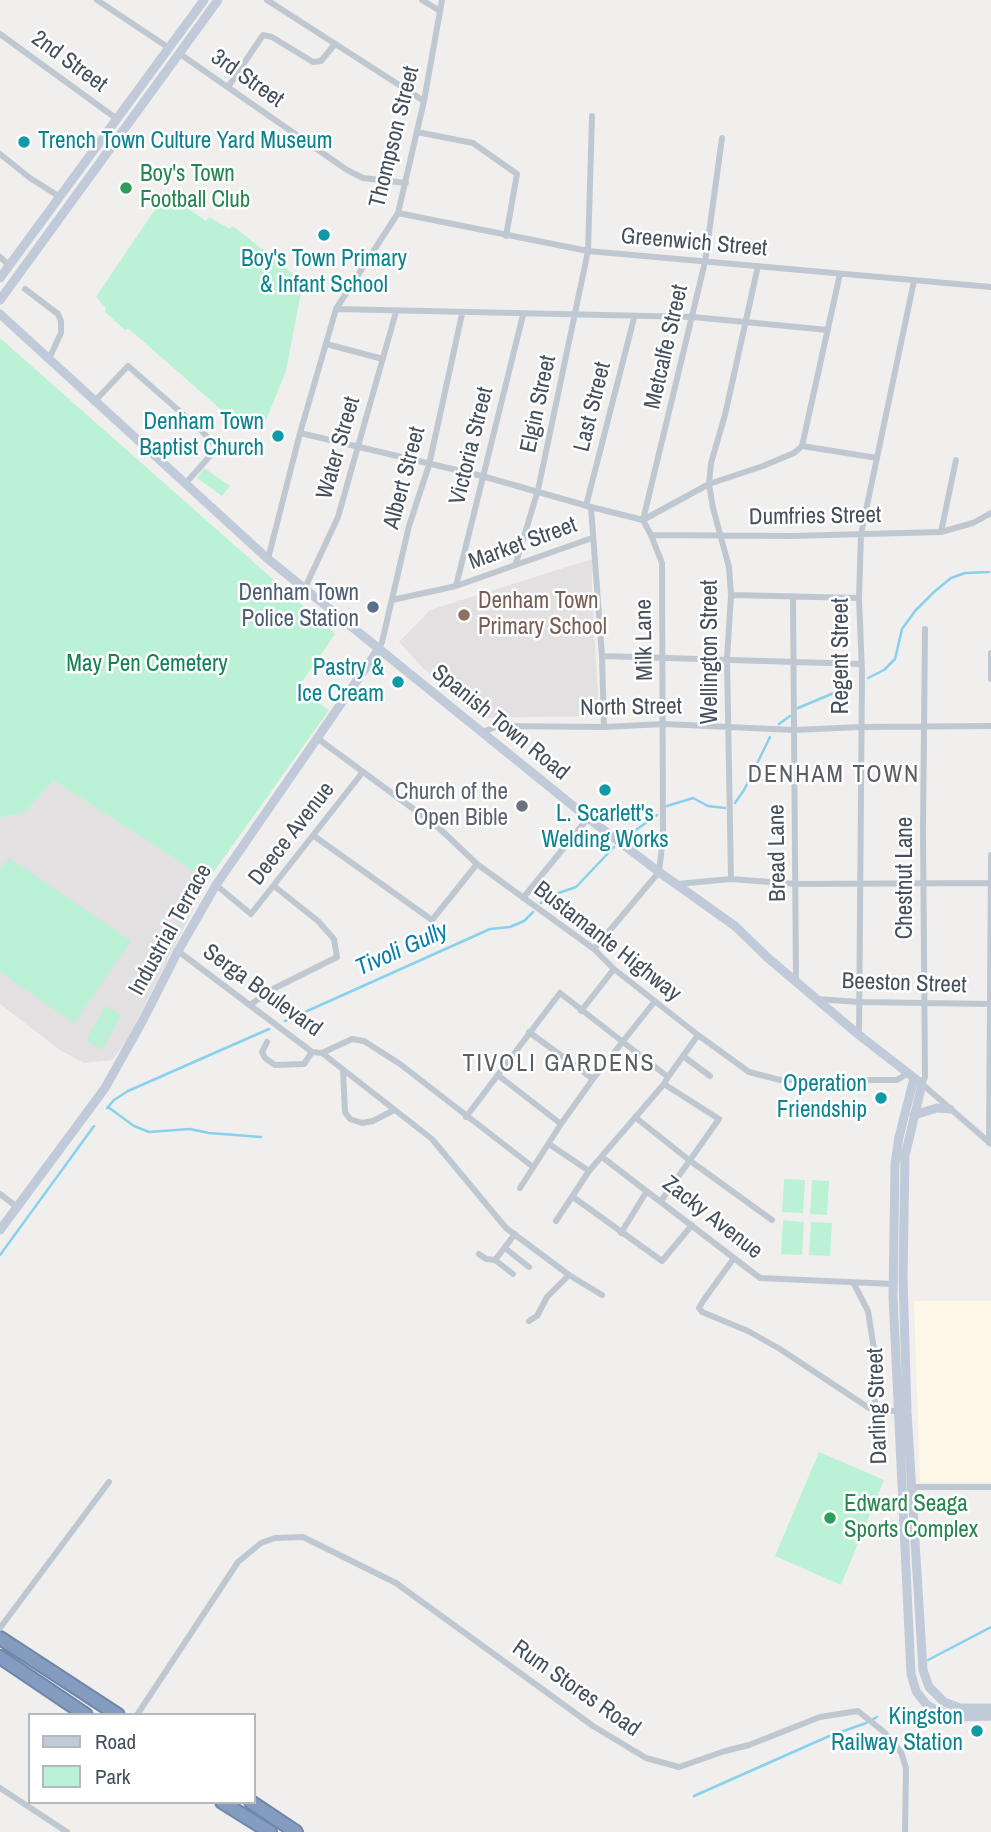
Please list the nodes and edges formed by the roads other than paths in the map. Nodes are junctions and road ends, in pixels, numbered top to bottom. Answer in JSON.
{"nodes":[{"id":1,"x":97,"y":0,"type":"edge"},
{"id":2,"x":204,"y":0,"type":"edge"},
{"id":3,"x":218,"y":0,"type":"edge"},
{"id":4,"x":267,"y":0,"type":"edge"},
{"id":5,"x":422,"y":0,"type":"edge"},
{"id":6,"x":442,"y":0,"type":"edge"},
{"id":7,"x":440,"y":11,"type":"junction"},
{"id":8,"x":0,"y":34,"type":"edge"},
{"id":9,"x":335,"y":44,"type":"junction"},
{"id":10,"x":169,"y":48,"type":"junction"},
{"id":11,"x":180,"y":54,"type":"junction"},
{"id":12,"x":228,"y":87,"type":"junction"},
{"id":13,"x":424,"y":101,"type":"junction"},
{"id":14,"x":592,"y":116,"type":"dead end"},
{"id":15,"x":117,"y":119,"type":"junction"},
{"id":16,"x":417,"y":132,"type":"junction"},
{"id":17,"x":722,"y":138,"type":"dead end"},
{"id":18,"x":0,"y":154,"type":"edge"},
{"id":19,"x":406,"y":183,"type":"junction"},
{"id":20,"x":60,"y":197,"type":"junction"},
{"id":21,"x":398,"y":213,"type":"junction"},
{"id":22,"x":506,"y":236,"type":"junction"},
{"id":23,"x":589,"y":251,"type":"junction"},
{"id":24,"x":0,"y":257,"type":"edge"},
{"id":25,"x":705,"y":262,"type":"junction"},
{"id":26,"x":9,"y":265,"type":"junction"},
{"id":27,"x":758,"y":266,"type":"junction"},
{"id":28,"x":840,"y":274,"type":"junction"},
{"id":29,"x":0,"y":278,"type":"edge"},
{"id":30,"x":914,"y":281,"type":"junction"},
{"id":31,"x":991,"y":287,"type":"edge"},
{"id":32,"x":25,"y":289,"type":"dead end"},
{"id":33,"x":0,"y":300,"type":"edge"},
{"id":34,"x":336,"y":309,"type":"junction"},
{"id":35,"x":396,"y":312,"type":"junction"},
{"id":36,"x":463,"y":313,"type":"junction"},
{"id":37,"x":0,"y":314,"type":"edge"},
{"id":38,"x":577,"y":314,"type":"junction"},
{"id":39,"x":523,"y":315,"type":"junction"},
{"id":40,"x":692,"y":317,"type":"junction"},
{"id":41,"x":634,"y":318,"type":"junction"},
{"id":42,"x":746,"y":322,"type":"junction"},
{"id":43,"x":828,"y":330,"type":"junction"},
{"id":44,"x":326,"y":344,"type":"junction"},
{"id":45,"x":49,"y":359,"type":"junction"},
{"id":46,"x":383,"y":359,"type":"junction"},
{"id":47,"x":94,"y":402,"type":"junction"},
{"id":48,"x":300,"y":433,"type":"junction"},
{"id":49,"x":359,"y":446,"type":"junction"},
{"id":50,"x":802,"y":446,"type":"junction"},
{"id":51,"x":877,"y":458,"type":"junction"},
{"id":52,"x":956,"y":460,"type":"dead end"},
{"id":53,"x":429,"y":465,"type":"junction"},
{"id":54,"x":482,"y":476,"type":"junction"},
{"id":55,"x":185,"y":484,"type":"junction"},
{"id":56,"x":709,"y":484,"type":"junction"},
{"id":57,"x":538,"y":490,"type":"junction"},
{"id":58,"x":589,"y":506,"type":"junction"},
{"id":59,"x":991,"y":513,"type":"edge"},
{"id":60,"x":643,"y":520,"type":"junction"},
{"id":61,"x":941,"y":532,"type":"junction"},
{"id":62,"x":861,"y":534,"type":"junction"},
{"id":63,"x":651,"y":535,"type":"junction"},
{"id":64,"x":722,"y":536,"type":"junction"},
{"id":65,"x":592,"y":538,"type":"junction"},
{"id":66,"x":268,"y":559,"type":"junction"},
{"id":67,"x":516,"y":563,"type":"junction"},
{"id":68,"x":456,"y":586,"type":"junction"},
{"id":69,"x":304,"y":590,"type":"junction"},
{"id":70,"x":731,"y":595,"type":"junction"},
{"id":71,"x":793,"y":598,"type":"junction"},
{"id":72,"x":859,"y":598,"type":"junction"},
{"id":73,"x":392,"y":600,"type":"junction"},
{"id":74,"x":925,"y":629,"type":"dead end"},
{"id":75,"x":378,"y":650,"type":"junction"},
{"id":76,"x":991,"y":653,"type":"edge"},
{"id":77,"x":602,"y":656,"type":"junction"},
{"id":78,"x":662,"y":658,"type":"junction"},
{"id":79,"x":727,"y":659,"type":"junction"},
{"id":80,"x":793,"y":663,"type":"junction"},
{"id":81,"x":861,"y":664,"type":"junction"},
{"id":82,"x":991,"y":679,"type":"edge"},
{"id":83,"x":664,"y":724,"type":"junction"},
{"id":84,"x":728,"y":726,"type":"junction"},
{"id":85,"x":923,"y":726,"type":"junction"},
{"id":86,"x":991,"y":726,"type":"edge"},
{"id":87,"x":604,"y":727,"type":"junction"},
{"id":88,"x":860,"y":727,"type":"junction"},
{"id":89,"x":794,"y":730,"type":"junction"},
{"id":90,"x":481,"y":732,"type":"junction"},
{"id":91,"x":317,"y":738,"type":"junction"},
{"id":92,"x":362,"y":773,"type":"junction"},
{"id":93,"x":588,"y":818,"type":"junction"},
{"id":94,"x":314,"y":836,"type":"junction"},
{"id":95,"x":991,"y":855,"type":"edge"},
{"id":96,"x":477,"y":864,"type":"junction"},
{"id":97,"x":659,"y":872,"type":"junction"},
{"id":98,"x":731,"y":879,"type":"junction"},
{"id":99,"x":860,"y":882,"type":"junction"},
{"id":100,"x":923,"y":882,"type":"junction"},
{"id":101,"x":991,"y":883,"type":"edge"},
{"id":102,"x":675,"y":884,"type":"junction"},
{"id":103,"x":796,"y":884,"type":"junction"},
{"id":104,"x":216,"y":885,"type":"junction"},
{"id":105,"x":274,"y":886,"type":"junction"},
{"id":106,"x":523,"y":898,"type":"junction"},
{"id":107,"x":594,"y":949,"type":"junction"},
{"id":108,"x":178,"y":951,"type":"junction"},
{"id":109,"x":614,"y":969,"type":"junction"},
{"id":110,"x":796,"y":981,"type":"junction"},
{"id":111,"x":817,"y":999,"type":"junction"},
{"id":112,"x":655,"y":1001,"type":"junction"},
{"id":113,"x":859,"y":1002,"type":"junction"},
{"id":114,"x":923,"y":1003,"type":"junction"},
{"id":115,"x":991,"y":1004,"type":"edge"},
{"id":116,"x":250,"y":1005,"type":"junction"},
{"id":117,"x":581,"y":1011,"type":"junction"},
{"id":118,"x":529,"y":1032,"type":"junction"},
{"id":119,"x":698,"y":1035,"type":"junction"},
{"id":120,"x":859,"y":1035,"type":"junction"},
{"id":121,"x":624,"y":1041,"type":"junction"},
{"id":122,"x":267,"y":1042,"type":"dead end"},
{"id":123,"x":312,"y":1052,"type":"junction"},
{"id":124,"x":322,"y":1053,"type":"junction"},
{"id":125,"x":683,"y":1056,"type":"junction"},
{"id":126,"x":343,"y":1070,"type":"junction"},
{"id":127,"x":911,"y":1075,"type":"junction"},
{"id":128,"x":499,"y":1076,"type":"junction"},
{"id":129,"x":710,"y":1076,"type":"dead end"},
{"id":130,"x":668,"y":1077,"type":"junction"},
{"id":131,"x":593,"y":1079,"type":"junction"},
{"id":132,"x":664,"y":1084,"type":"junction"},
{"id":133,"x":922,"y":1084,"type":"junction"},
{"id":134,"x":950,"y":1109,"type":"junction"},
{"id":135,"x":394,"y":1110,"type":"junction"},
{"id":136,"x":914,"y":1115,"type":"junction"},
{"id":137,"x":467,"y":1117,"type":"junction"},
{"id":138,"x":635,"y":1117,"type":"junction"},
{"id":139,"x":561,"y":1124,"type":"junction"},
{"id":140,"x":549,"y":1144,"type":"junction"},
{"id":141,"x":990,"y":1144,"type":"edge"},
{"id":142,"x":602,"y":1157,"type":"junction"},
{"id":143,"x":689,"y":1160,"type":"junction"},
{"id":144,"x":533,"y":1167,"type":"junction"},
{"id":145,"x":589,"y":1171,"type":"junction"},
{"id":146,"x":520,"y":1188,"type":"dead end"},
{"id":147,"x":647,"y":1191,"type":"junction"},
{"id":148,"x":0,"y":1194,"type":"edge"},
{"id":149,"x":573,"y":1197,"type":"junction"},
{"id":150,"x":661,"y":1201,"type":"junction"},
{"id":151,"x":17,"y":1207,"type":"junction"},
{"id":152,"x":772,"y":1220,"type":"dead end"},
{"id":153,"x":556,"y":1221,"type":"dead end"},
{"id":154,"x":692,"y":1225,"type":"junction"},
{"id":155,"x":0,"y":1230,"type":"edge"},
{"id":156,"x":621,"y":1233,"type":"junction"},
{"id":157,"x":515,"y":1234,"type":"junction"},
{"id":158,"x":505,"y":1248,"type":"junction"},
{"id":159,"x":479,"y":1254,"type":"dead end"},
{"id":160,"x":734,"y":1258,"type":"junction"},
{"id":161,"x":495,"y":1260,"type":"junction"},
{"id":162,"x":528,"y":1266,"type":"dead end"},
{"id":163,"x":513,"y":1274,"type":"dead end"},
{"id":164,"x":569,"y":1275,"type":"junction"},
{"id":165,"x":854,"y":1284,"type":"junction"},
{"id":166,"x":893,"y":1284,"type":"junction"},
{"id":167,"x":602,"y":1295,"type":"dead end"},
{"id":168,"x":529,"y":1321,"type":"dead end"},
{"id":169,"x":875,"y":1409,"type":"junction"},
{"id":170,"x":902,"y":1412,"type":"junction"},
{"id":171,"x":108,"y":1482,"type":"dead end"},
{"id":172,"x":912,"y":1487,"type":"junction"},
{"id":173,"x":991,"y":1487,"type":"edge"},
{"id":174,"x":901,"y":1488,"type":"junction"},
{"id":175,"x":0,"y":1628,"type":"edge"},
{"id":176,"x":920,"y":1632,"type":"junction"},
{"id":177,"x":908,"y":1633,"type":"junction"},
{"id":178,"x":0,"y":1638,"type":"edge"},
{"id":179,"x":0,"y":1657,"type":"edge"},
{"id":180,"x":991,"y":1708,"type":"edge"},
{"id":181,"x":83,"y":1713,"type":"edge"},
{"id":182,"x":115,"y":1713,"type":"edge"},
{"id":183,"x":138,"y":1713,"type":"edge"},
{"id":184,"x":991,"y":1716,"type":"edge"},
{"id":185,"x":0,"y":1788,"type":"edge"},
{"id":186,"x":225,"y":1804,"type":"edge"},
{"id":187,"x":254,"y":1804,"type":"edge"},
{"id":188,"x":67,"y":1832,"type":"edge"},
{"id":189,"x":270,"y":1832,"type":"edge"},
{"id":190,"x":296,"y":1832,"type":"edge"},
{"id":191,"x":905,"y":1832,"type":"edge"}],
"edges":[{"from":1,"to":10,"type":"street"},
{"from":2,"to":10,"type":"street"},
{"from":3,"to":11,"type":"street"},
{"from":4,"to":9,"type":"street"},
{"from":5,"to":7,"type":"street"},
{"from":6,"to":7,"type":"street","name":"Thompson Street"},
{"from":7,"to":13,"type":"street","name":"Thompson Street"},
{"from":8,"to":15,"type":"street","name":"2nd Street"},
{"from":9,"to":12,"type":"street"},
{"from":9,"to":13,"type":"street"},
{"from":10,"to":15,"type":"street"},
{"from":11,"to":12,"type":"street","name":"3rd Street"},
{"from":11,"to":33,"type":"street"},
{"from":12,"to":19,"type":"street","name":"3rd Street"},
{"from":13,"to":16,"type":"street","name":"Thompson Street"},
{"from":14,"to":23,"type":"street","name":"Elgin Street"},
{"from":15,"to":20,"type":"street"},
{"from":16,"to":19,"type":"street","name":"Thompson Street"},
{"from":16,"to":22,"type":"street"},
{"from":17,"to":25,"type":"street","name":"Metcalfe Street"},
{"from":18,"to":20,"type":"street"},
{"from":19,"to":21,"type":"street","name":"Thompson Street"},
{"from":20,"to":26,"type":"street"},
{"from":21,"to":22,"type":"street","name":"Greenwich Street"},
{"from":21,"to":34,"type":"street","name":"Thompson Street"},
{"from":22,"to":23,"type":"street","name":"Greenwich Street"},
{"from":23,"to":25,"type":"street","name":"Greenwich Street"},
{"from":23,"to":38,"type":"street","name":"Elgin Street"},
{"from":24,"to":26,"type":"street"},
{"from":25,"to":27,"type":"street","name":"Greenwich Street"},
{"from":25,"to":40,"type":"street","name":"Metcalfe Street"},
{"from":26,"to":29,"type":"street"},
{"from":27,"to":28,"type":"street","name":"Greenwich Street"},
{"from":27,"to":42,"type":"street","name":"Wellington Street"},
{"from":28,"to":30,"type":"street","name":"Greenwich Street"},
{"from":28,"to":43,"type":"street"},
{"from":30,"to":31,"type":"street","name":"Greenwich Street"},
{"from":30,"to":51,"type":"street","name":"Regent Street"},
{"from":32,"to":45,"type":"street"},
{"from":34,"to":35,"type":"street"},
{"from":34,"to":44,"type":"street","name":"Thompson Street"},
{"from":35,"to":36,"type":"street"},
{"from":35,"to":46,"type":"street","name":"Water Street"},
{"from":36,"to":39,"type":"street"},
{"from":36,"to":53,"type":"street","name":"Albert Street"},
{"from":37,"to":45,"type":"street","name":"Spanish Town Road"},
{"from":38,"to":39,"type":"street"},
{"from":38,"to":41,"type":"street"},
{"from":38,"to":57,"type":"street","name":"Elgin Street"},
{"from":39,"to":54,"type":"street","name":"Victoria Street"},
{"from":40,"to":41,"type":"street"},
{"from":40,"to":42,"type":"street"},
{"from":40,"to":60,"type":"street","name":"Metcalfe Street"},
{"from":41,"to":58,"type":"street","name":"Last Street"},
{"from":42,"to":43,"type":"street"},
{"from":42,"to":56,"type":"street","name":"Wellington Street"},
{"from":43,"to":50,"type":"street"},
{"from":44,"to":46,"type":"street"},
{"from":44,"to":48,"type":"street","name":"Thompson Street"},
{"from":45,"to":47,"type":"street","name":"Spanish Town Road"},
{"from":46,"to":49,"type":"street","name":"Water Street"},
{"from":47,"to":55,"type":"street","name":"Spanish Town Road"},
{"from":47,"to":55,"type":"street"},
{"from":48,"to":49,"type":"street"},
{"from":48,"to":66,"type":"street","name":"Thompson Street"},
{"from":49,"to":53,"type":"street"},
{"from":49,"to":69,"type":"street","name":"Water Street"},
{"from":50,"to":51,"type":"street"},
{"from":50,"to":56,"type":"street"},
{"from":51,"to":62,"type":"street","name":"Regent Street"},
{"from":52,"to":61,"type":"street"},
{"from":53,"to":54,"type":"street"},
{"from":53,"to":73,"type":"street","name":"Albert Street"},
{"from":54,"to":57,"type":"street"},
{"from":54,"to":68,"type":"street","name":"Victoria Street"},
{"from":55,"to":66,"type":"street","name":"Spanish Town Road"},
{"from":56,"to":60,"type":"street"},
{"from":56,"to":64,"type":"street","name":"Wellington Street"},
{"from":57,"to":58,"type":"street"},
{"from":57,"to":67,"type":"street","name":"Elgin Street"},
{"from":58,"to":60,"type":"street","name":"Market Street"},
{"from":58,"to":65,"type":"street","name":"Market Street"},
{"from":59,"to":61,"type":"street","name":"Dumfries Street"},
{"from":60,"to":63,"type":"street"},
{"from":61,"to":62,"type":"street","name":"Dumfries Street"},
{"from":62,"to":64,"type":"street","name":"Dumfries Street"},
{"from":62,"to":72,"type":"street","name":"Regent Street"},
{"from":63,"to":64,"type":"street","name":"Dumfries Street"},
{"from":63,"to":78,"type":"street","name":"Milk Lane"},
{"from":64,"to":70,"type":"street","name":"Wellington Street"},
{"from":65,"to":67,"type":"street","name":"Market Street"},
{"from":65,"to":77,"type":"street"},
{"from":66,"to":69,"type":"street","name":"Spanish Town Road"},
{"from":67,"to":68,"type":"street","name":"Market Street"},
{"from":68,"to":73,"type":"street","name":"Market Street"},
{"from":69,"to":75,"type":"street","name":"Spanish Town Road"},
{"from":70,"to":71,"type":"street"},
{"from":70,"to":79,"type":"street","name":"Wellington Street"},
{"from":71,"to":72,"type":"street"},
{"from":71,"to":80,"type":"street","name":"Bread Lane"},
{"from":72,"to":81,"type":"street","name":"Regent Street"},
{"from":73,"to":75,"type":"street","name":"Albert Street"},
{"from":74,"to":85,"type":"street","name":"Chestnut Lane"},
{"from":75,"to":90,"type":"street","name":"Spanish Town Road"},
{"from":75,"to":91,"type":"street","name":"Industrial Terrace"},
{"from":76,"to":82,"type":"street"},
{"from":77,"to":78,"type":"street"},
{"from":77,"to":87,"type":"street"},
{"from":78,"to":79,"type":"street"},
{"from":78,"to":83,"type":"street","name":"Milk Lane"},
{"from":79,"to":80,"type":"street"},
{"from":79,"to":84,"type":"street","name":"Wellington Street"},
{"from":80,"to":81,"type":"street"},
{"from":80,"to":89,"type":"street","name":"Bread Lane"},
{"from":81,"to":88,"type":"street","name":"Regent Street"},
{"from":83,"to":84,"type":"street","name":"North Street"},
{"from":83,"to":87,"type":"street","name":"North Street"},
{"from":83,"to":97,"type":"street","name":"Milk Lane"},
{"from":84,"to":89,"type":"street","name":"North Street"},
{"from":84,"to":98,"type":"street","name":"Wellington Street"},
{"from":85,"to":86,"type":"street","name":"North Street"},
{"from":85,"to":88,"type":"street","name":"North Street"},
{"from":85,"to":100,"type":"street","name":"Chestnut Lane"},
{"from":87,"to":90,"type":"street","name":"North Street"},
{"from":88,"to":89,"type":"street","name":"North Street"},
{"from":88,"to":99,"type":"street","name":"Regent Street"},
{"from":89,"to":103,"type":"street","name":"Bread Lane"},
{"from":90,"to":93,"type":"street","name":"Spanish Town Road"},
{"from":91,"to":92,"type":"street","name":"Bustamante Highway"},
{"from":91,"to":104,"type":"street","name":"Industrial Terrace"},
{"from":92,"to":94,"type":"street","name":"Deece Avenue"},
{"from":92,"to":96,"type":"street","name":"Bustamante Highway"},
{"from":93,"to":97,"type":"street","name":"Spanish Town Road"},
{"from":93,"to":106,"type":"street"},
{"from":94,"to":96,"type":"street"},
{"from":94,"to":105,"type":"street","name":"Deece Avenue"},
{"from":95,"to":101,"type":"street"},
{"from":96,"to":106,"type":"street","name":"Bustamante Highway"},
{"from":97,"to":102,"type":"street","name":"Spanish Town Road"},
{"from":97,"to":107,"type":"street"},
{"from":98,"to":102,"type":"street"},
{"from":98,"to":103,"type":"street"},
{"from":99,"to":100,"type":"street"},
{"from":99,"to":103,"type":"street"},
{"from":99,"to":113,"type":"street","name":"Regent Street"},
{"from":100,"to":101,"type":"street"},
{"from":100,"to":114,"type":"street","name":"Chestnut Lane"},
{"from":101,"to":115,"type":"street"},
{"from":102,"to":110,"type":"street","name":"Spanish Town Road"},
{"from":103,"to":110,"type":"street","name":"Bread Lane"},
{"from":104,"to":105,"type":"street","name":"Deece Avenue"},
{"from":104,"to":108,"type":"street","name":"Industrial Terrace"},
{"from":105,"to":116,"type":"street"},
{"from":106,"to":107,"type":"street","name":"Bustamante Highway"},
{"from":107,"to":109,"type":"street","name":"Bustamante Highway"},
{"from":108,"to":116,"type":"street","name":"Serga Boulevard"},
{"from":108,"to":151,"type":"street","name":"Industrial Terrace"},
{"from":109,"to":112,"type":"street","name":"Bustamante Highway"},
{"from":109,"to":117,"type":"street"},
{"from":110,"to":111,"type":"street","name":"Spanish Town Road"},
{"from":111,"to":113,"type":"street","name":"Beeston Street"},
{"from":111,"to":120,"type":"street","name":"Spanish Town Road"},
{"from":112,"to":119,"type":"street","name":"Bustamante Highway"},
{"from":112,"to":121,"type":"street"},
{"from":113,"to":114,"type":"street","name":"Beeston Street"},
{"from":113,"to":120,"type":"street","name":"Regent Street"},
{"from":114,"to":115,"type":"street","name":"Beeston Street"},
{"from":114,"to":133,"type":"street","name":"Chestnut Lane"},
{"from":115,"to":141,"type":"street"},
{"from":116,"to":123,"type":"street","name":"Serga Boulevard"},
{"from":117,"to":118,"type":"street"},
{"from":117,"to":121,"type":"street"},
{"from":118,"to":128,"type":"street"},
{"from":118,"to":131,"type":"street"},
{"from":119,"to":125,"type":"street"},
{"from":119,"to":127,"type":"street","name":"Bustamante Highway"},
{"from":120,"to":127,"type":"street","name":"Spanish Town Road"},
{"from":121,"to":130,"type":"street"},
{"from":121,"to":131,"type":"street"},
{"from":122,"to":123,"type":"street"},
{"from":123,"to":124,"type":"street","name":"Serga Boulevard"},
{"from":124,"to":126,"type":"street"},
{"from":124,"to":137,"type":"street","name":"Serga Boulevard"},
{"from":125,"to":129,"type":"street"},
{"from":125,"to":130,"type":"street"},
{"from":126,"to":135,"type":"street"},
{"from":126,"to":135,"type":"street"},
{"from":127,"to":133,"type":"street","name":"Spanish Town Road"},
{"from":127,"to":166,"type":"street","name":"Darling Street"},
{"from":128,"to":137,"type":"street"},
{"from":128,"to":139,"type":"street"},
{"from":130,"to":132,"type":"street"},
{"from":131,"to":139,"type":"street"},
{"from":132,"to":138,"type":"street"},
{"from":132,"to":143,"type":"street"},
{"from":133,"to":134,"type":"street","name":"Spanish Town Road"},
{"from":133,"to":136,"type":"street","name":"Darling Street"},
{"from":134,"to":136,"type":"street"},
{"from":134,"to":141,"type":"street","name":"Spanish Town Road"},
{"from":135,"to":157,"type":"street"},
{"from":136,"to":170,"type":"street","name":"Darling Street"},
{"from":137,"to":144,"type":"street","name":"Serga Boulevard"},
{"from":138,"to":142,"type":"street"},
{"from":138,"to":143,"type":"street"},
{"from":139,"to":140,"type":"street"},
{"from":140,"to":144,"type":"street"},
{"from":140,"to":145,"type":"street"},
{"from":142,"to":145,"type":"street"},
{"from":142,"to":147,"type":"street","name":"Zacky Avenue"},
{"from":143,"to":150,"type":"street"},
{"from":143,"to":152,"type":"street"},
{"from":144,"to":146,"type":"street"},
{"from":145,"to":149,"type":"street"},
{"from":147,"to":150,"type":"street","name":"Zacky Avenue"},
{"from":147,"to":156,"type":"street"},
{"from":148,"to":151,"type":"street"},
{"from":149,"to":153,"type":"street"},
{"from":149,"to":156,"type":"street"},
{"from":150,"to":154,"type":"street","name":"Zacky Avenue"},
{"from":151,"to":155,"type":"street","name":"Industrial Terrace"},
{"from":154,"to":156,"type":"street"},
{"from":154,"to":160,"type":"street","name":"Zacky Avenue"},
{"from":157,"to":158,"type":"street"},
{"from":157,"to":164,"type":"street"},
{"from":158,"to":161,"type":"street"},
{"from":158,"to":162,"type":"street"},
{"from":159,"to":161,"type":"street"},
{"from":160,"to":165,"type":"street","name":"Zacky Avenue"},
{"from":160,"to":169,"type":"street"},
{"from":161,"to":163,"type":"street"},
{"from":164,"to":167,"type":"street"},
{"from":164,"to":168,"type":"street"},
{"from":165,"to":166,"type":"street","name":"Zacky Avenue"},
{"from":165,"to":169,"type":"street"},
{"from":166,"to":170,"type":"street","name":"Darling Street"},
{"from":169,"to":170,"type":"street"},
{"from":170,"to":172,"type":"street","name":"Darling Street"},
{"from":170,"to":174,"type":"street","name":"Darling Street"},
{"from":171,"to":175,"type":"street"},
{"from":172,"to":173,"type":"street"},
{"from":172,"to":174,"type":"street"},
{"from":172,"to":176,"type":"street","name":"Darling Street"},
{"from":174,"to":177,"type":"street","name":"Darling Street"},
{"from":176,"to":177,"type":"street"},
{"from":176,"to":180,"type":"street"},
{"from":177,"to":184,"type":"street","name":"Darling Street"},
{"from":178,"to":182,"type":"highway"},
{"from":179,"to":181,"type":"highway"},
{"from":183,"to":191,"type":"street","name":"Rum Stores Road"},
{"from":185,"to":188,"type":"street"},
{"from":186,"to":189,"type":"highway"},
{"from":187,"to":190,"type":"highway"}]}
